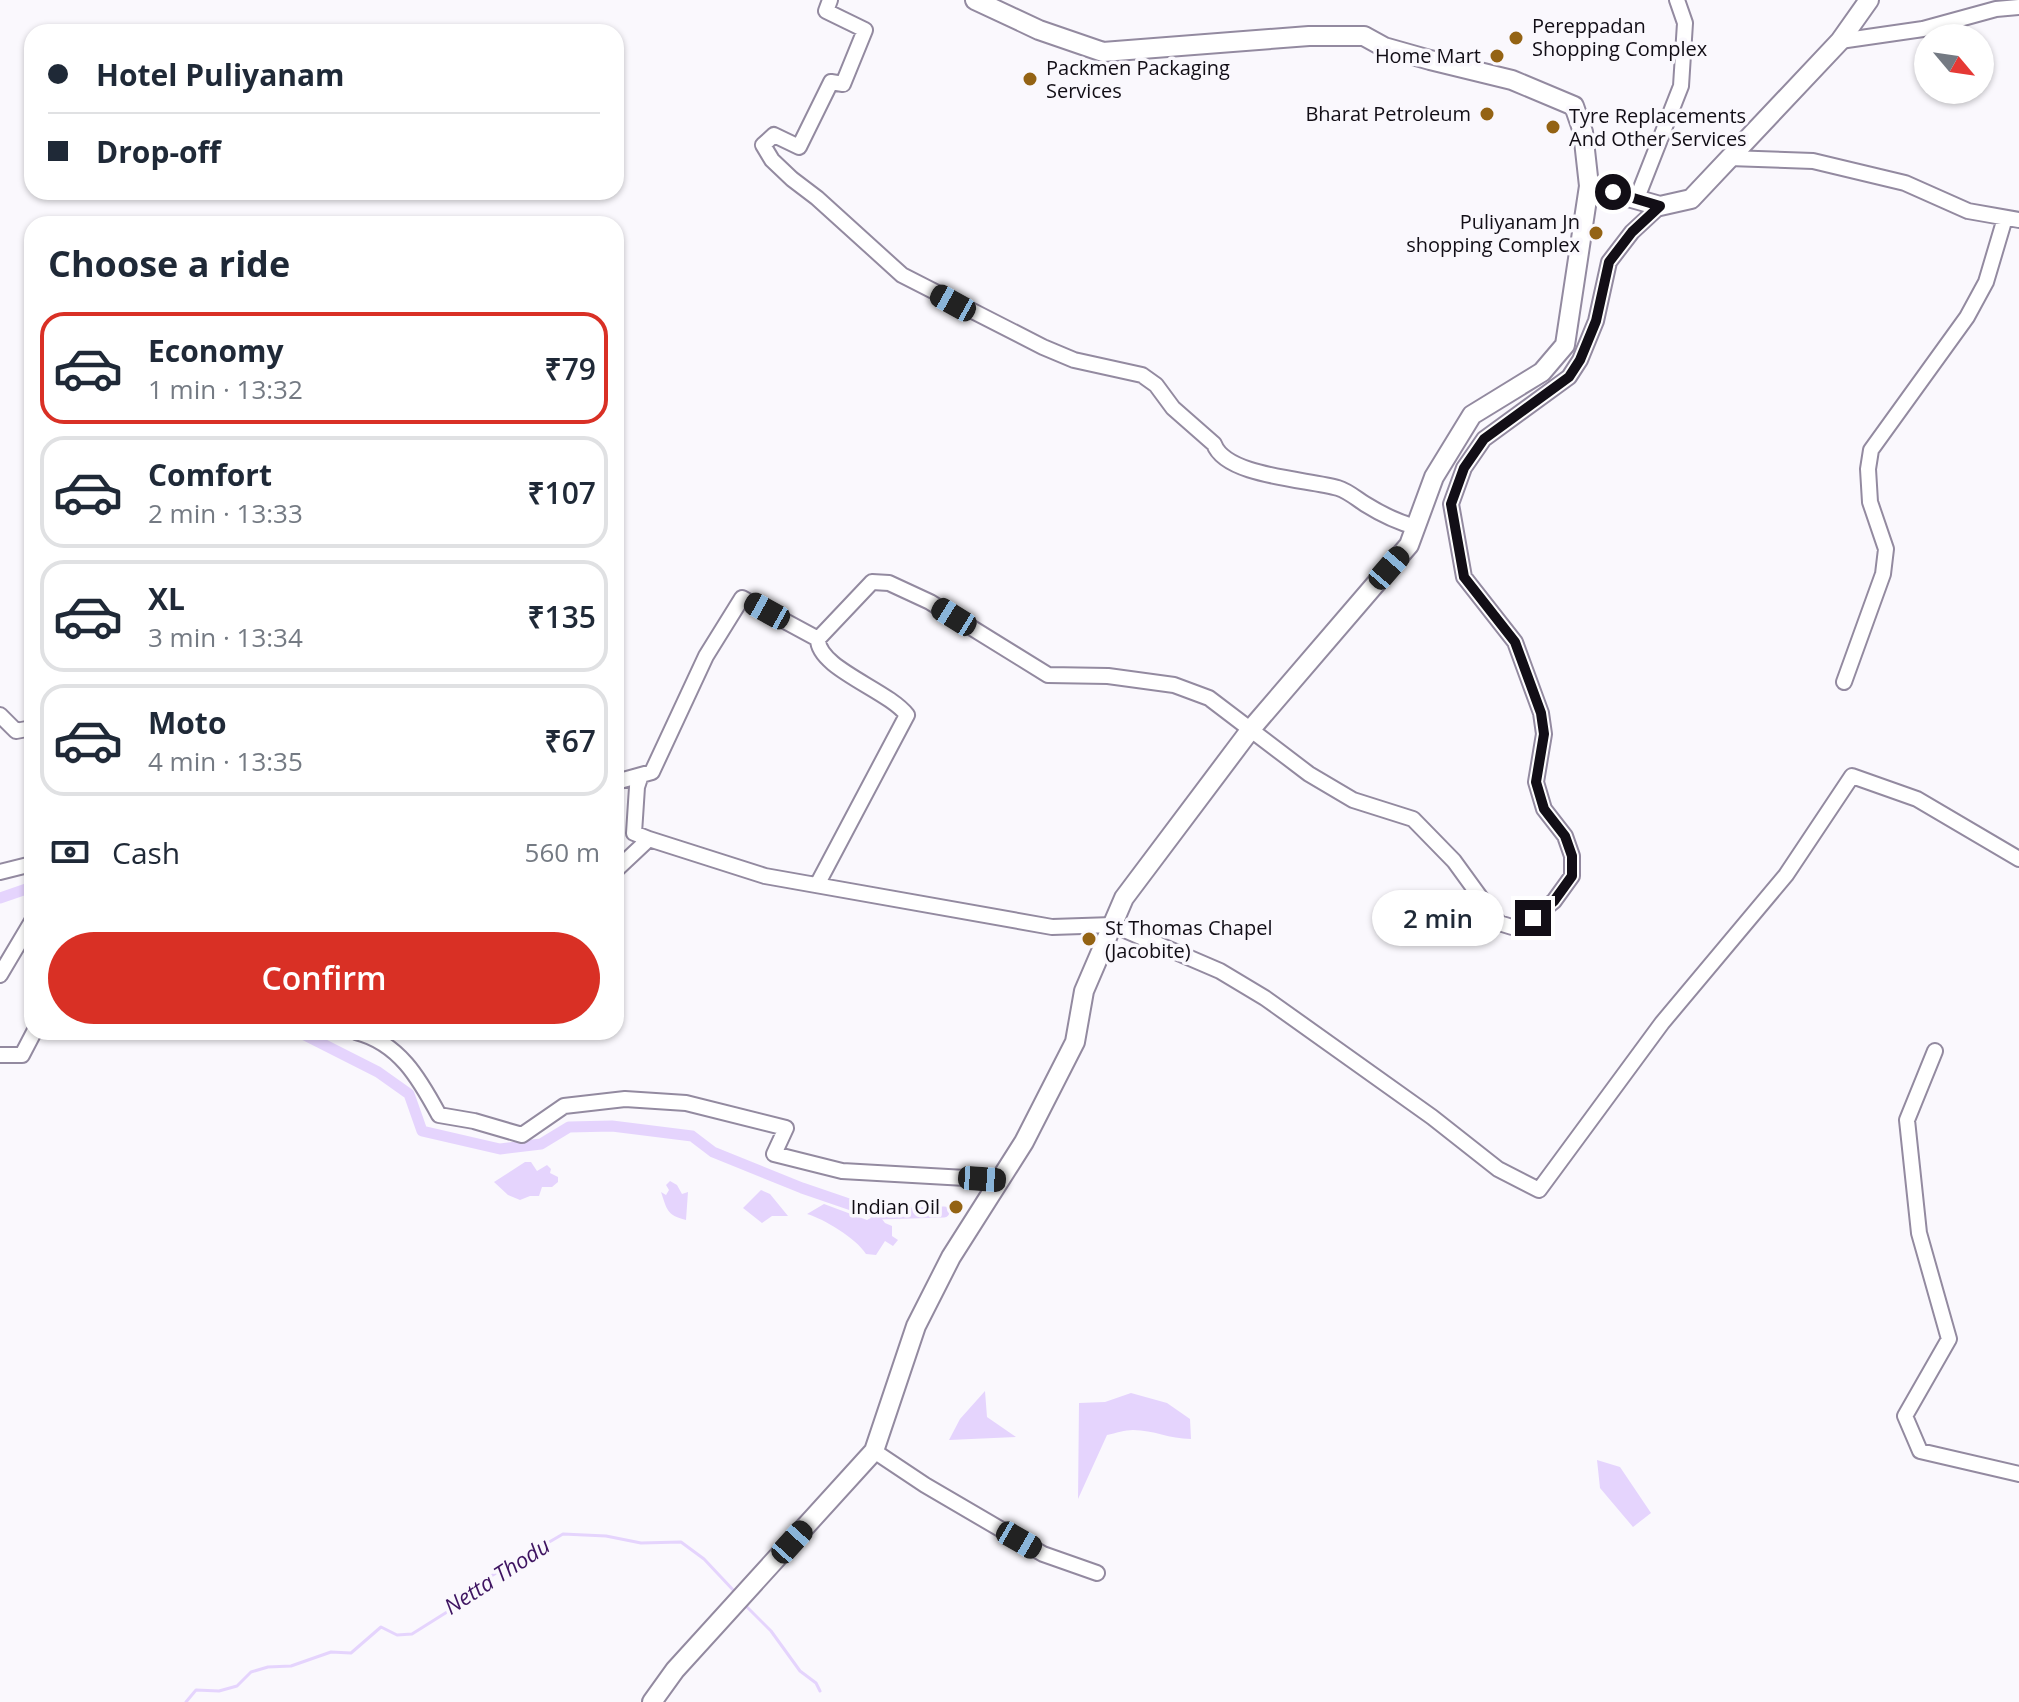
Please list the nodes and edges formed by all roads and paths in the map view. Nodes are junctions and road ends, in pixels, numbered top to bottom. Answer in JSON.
{"nodes":[{"id":1,"x":830,"y":0,"type":"edge"},
{"id":2,"x":1677,"y":0,"type":"edge"},
{"id":3,"x":1869,"y":0,"type":"edge"},
{"id":4,"x":982,"y":2,"type":"edge"},
{"id":5,"x":2019,"y":7,"type":"edge"},
{"id":6,"x":1840,"y":41,"type":"junction"},
{"id":7,"x":1729,"y":158,"type":"junction"},
{"id":8,"x":1589,"y":186,"type":"junction"},
{"id":9,"x":1637,"y":198,"type":"junction"},
{"id":10,"x":1660,"y":206,"type":"junction"},
{"id":11,"x":2012,"y":219,"type":"edge"},
{"id":12,"x":1416,"y":527,"type":"junction"},
{"id":13,"x":818,"y":639,"type":"junction"},
{"id":14,"x":1844,"y":682,"type":"dead end"},
{"id":15,"x":0,"y":715,"type":"edge"},
{"id":16,"x":1251,"y":729,"type":"junction"},
{"id":17,"x":24,"y":730,"type":"edge"},
{"id":18,"x":641,"y":775,"type":"junction"},
{"id":19,"x":624,"y":780,"type":"edge"},
{"id":20,"x":649,"y":839,"type":"junction"},
{"id":21,"x":2019,"y":859,"type":"edge"},
{"id":22,"x":624,"y":862,"type":"edge"},
{"id":23,"x":24,"y":866,"type":"edge"},
{"id":24,"x":0,"y":872,"type":"edge"},
{"id":25,"x":817,"y":885,"type":"junction"},
{"id":26,"x":1113,"y":925,"type":"junction"},
{"id":27,"x":24,"y":934,"type":"edge"},
{"id":28,"x":0,"y":975,"type":"edge"},
{"id":29,"x":30,"y":1040,"type":"edge"},
{"id":30,"x":379,"y":1040,"type":"edge"},
{"id":31,"x":1935,"y":1051,"type":"dead end"},
{"id":32,"x":0,"y":1055,"type":"edge"},
{"id":33,"x":1001,"y":1180,"type":"junction"},
{"id":34,"x":874,"y":1451,"type":"junction"},
{"id":35,"x":2019,"y":1474,"type":"edge"},
{"id":36,"x":1097,"y":1573,"type":"dead end"},
{"id":37,"x":652,"y":1702,"type":"edge"}],
"edges":[{"from":1,"to":12,"type":"street"},
{"from":2,"to":9,"type":"street"},
{"from":3,"to":6,"type":"main road"},
{"from":4,"to":8,"type":"main road"},
{"from":5,"to":6,"type":"street"},
{"from":6,"to":7,"type":"main road"},
{"from":7,"to":10,"type":"main road"},
{"from":7,"to":11,"type":"street"},
{"from":8,"to":9,"type":"main road"},
{"from":8,"to":12,"type":"main road"},
{"from":9,"to":10,"type":"main road"},
{"from":10,"to":16,"type":"street"},
{"from":11,"to":14,"type":"street"},
{"from":12,"to":16,"type":"main road"},
{"from":13,"to":16,"type":"street"},
{"from":13,"to":18,"type":"street"},
{"from":13,"to":25,"type":"street"},
{"from":15,"to":17,"type":"street"},
{"from":16,"to":26,"type":"main road"},
{"from":18,"to":19,"type":"street"},
{"from":18,"to":20,"type":"street"},
{"from":20,"to":22,"type":"street"},
{"from":20,"to":25,"type":"street"},
{"from":21,"to":26,"type":"street"},
{"from":23,"to":24,"type":"street"},
{"from":25,"to":26,"type":"street"},
{"from":26,"to":33,"type":"main road"},
{"from":27,"to":28,"type":"street"},
{"from":29,"to":32,"type":"street"},
{"from":30,"to":33,"type":"street"},
{"from":31,"to":35,"type":"street"},
{"from":33,"to":34,"type":"main road"},
{"from":34,"to":36,"type":"street"},
{"from":34,"to":37,"type":"main road"}]}
